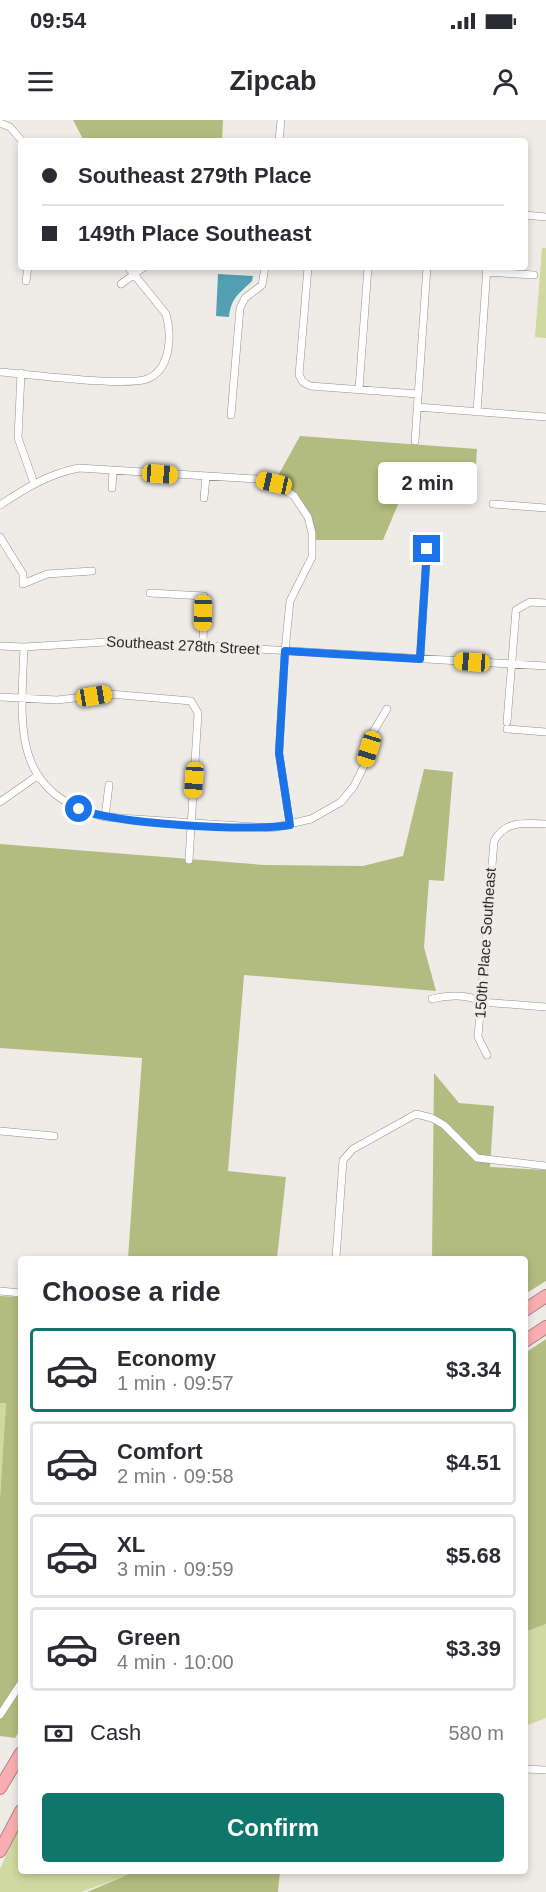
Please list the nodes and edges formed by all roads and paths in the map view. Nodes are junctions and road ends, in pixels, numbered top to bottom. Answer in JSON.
{"nodes":[{"id":1,"x":281,"y":120,"type":"edge"},
{"id":2,"x":0,"y":123,"type":"edge"},
{"id":3,"x":19,"y":138,"type":"edge"},
{"id":4,"x":279,"y":138,"type":"edge"},
{"id":5,"x":528,"y":215,"type":"edge"},
{"id":6,"x":546,"y":216,"type":"edge"},
{"id":7,"x":28,"y":270,"type":"edge"},
{"id":8,"x":131,"y":270,"type":"edge"},
{"id":9,"x":141,"y":270,"type":"edge"},
{"id":10,"x":264,"y":270,"type":"edge"},
{"id":11,"x":308,"y":270,"type":"edge"},
{"id":12,"x":368,"y":270,"type":"edge"},
{"id":13,"x":427,"y":270,"type":"edge"},
{"id":14,"x":486,"y":270,"type":"edge"},
{"id":15,"x":494,"y":270,"type":"edge"},
{"id":16,"x":135,"y":275,"type":"junction"},
{"id":17,"x":534,"y":275,"type":"dead end"},
{"id":18,"x":26,"y":281,"type":"dead end"},
{"id":19,"x":121,"y":284,"type":"dead end"},
{"id":20,"x":0,"y":372,"type":"edge"},
{"id":21,"x":21,"y":373,"type":"junction"},
{"id":22,"x":359,"y":389,"type":"junction"},
{"id":23,"x":418,"y":394,"type":"junction"},
{"id":24,"x":417,"y":407,"type":"junction"},
{"id":25,"x":477,"y":412,"type":"junction"},
{"id":26,"x":231,"y":415,"type":"dead end"},
{"id":27,"x":546,"y":417,"type":"edge"},
{"id":28,"x":415,"y":441,"type":"dead end"},
{"id":29,"x":113,"y":471,"type":"junction"},
{"id":30,"x":206,"y":477,"type":"junction"},
{"id":31,"x":34,"y":483,"type":"junction"},
{"id":32,"x":112,"y":488,"type":"dead end"},
{"id":33,"x":204,"y":498,"type":"dead end"},
{"id":34,"x":493,"y":504,"type":"dead end"},
{"id":35,"x":0,"y":505,"type":"edge"},
{"id":36,"x":546,"y":508,"type":"edge"},
{"id":37,"x":0,"y":537,"type":"edge"},
{"id":38,"x":424,"y":537,"type":"dead end"},
{"id":39,"x":92,"y":571,"type":"dead end"},
{"id":40,"x":150,"y":593,"type":"dead end"},
{"id":41,"x":546,"y":603,"type":"edge"},
{"id":42,"x":202,"y":645,"type":"junction"},
{"id":43,"x":0,"y":646,"type":"edge"},
{"id":44,"x":24,"y":647,"type":"junction"},
{"id":45,"x":285,"y":651,"type":"junction"},
{"id":46,"x":420,"y":659,"type":"junction"},
{"id":47,"x":510,"y":664,"type":"junction"},
{"id":48,"x":546,"y":666,"type":"edge"},
{"id":49,"x":0,"y":698,"type":"edge"},
{"id":50,"x":22,"y":699,"type":"junction"},
{"id":51,"x":387,"y":709,"type":"dead end"},
{"id":52,"x":546,"y":732,"type":"edge"},
{"id":53,"x":37,"y":776,"type":"junction"},
{"id":54,"x":109,"y":785,"type":"dead end"},
{"id":55,"x":0,"y":802,"type":"edge"},
{"id":56,"x":105,"y":817,"type":"junction"},
{"id":57,"x":191,"y":824,"type":"junction"},
{"id":58,"x":546,"y":824,"type":"edge"},
{"id":59,"x":290,"y":825,"type":"junction"},
{"id":60,"x":189,"y":860,"type":"dead end"},
{"id":61,"x":432,"y":999,"type":"dead end"},
{"id":62,"x":481,"y":1002,"type":"junction"},
{"id":63,"x":546,"y":1007,"type":"edge"},
{"id":64,"x":486,"y":1055,"type":"dead end"},
{"id":65,"x":0,"y":1131,"type":"edge"},
{"id":66,"x":54,"y":1136,"type":"dead end"},
{"id":67,"x":546,"y":1166,"type":"edge"},
{"id":68,"x":336,"y":1256,"type":"edge"},
{"id":69,"x":0,"y":1291,"type":"edge"},
{"id":70,"x":18,"y":1293,"type":"edge"},
{"id":71,"x":546,"y":1296,"type":"edge"},
{"id":72,"x":528,"y":1308,"type":"edge"},
{"id":73,"x":546,"y":1327,"type":"edge"},
{"id":74,"x":528,"y":1339,"type":"edge"},
{"id":75,"x":18,"y":1688,"type":"edge"},
{"id":76,"x":0,"y":1715,"type":"edge"},
{"id":77,"x":18,"y":1758,"type":"edge"},
{"id":78,"x":528,"y":1768,"type":"edge"},
{"id":79,"x":546,"y":1770,"type":"edge"},
{"id":80,"x":0,"y":1788,"type":"edge"},
{"id":81,"x":18,"y":1817,"type":"edge"},
{"id":82,"x":0,"y":1851,"type":"edge"}],
"edges":[{"from":1,"to":4,"type":"street"},
{"from":2,"to":3,"type":"street"},
{"from":5,"to":6,"type":"street"},
{"from":7,"to":18,"type":"street"},
{"from":8,"to":16,"type":"street"},
{"from":9,"to":16,"type":"street"},
{"from":10,"to":26,"type":"street"},
{"from":11,"to":22,"type":"street"},
{"from":12,"to":22,"type":"street"},
{"from":13,"to":23,"type":"street"},
{"from":14,"to":25,"type":"street"},
{"from":15,"to":17,"type":"street"},
{"from":16,"to":19,"type":"street"},
{"from":16,"to":21,"type":"street"},
{"from":20,"to":21,"type":"street"},
{"from":21,"to":31,"type":"street"},
{"from":22,"to":23,"type":"street"},
{"from":23,"to":24,"type":"street"},
{"from":24,"to":25,"type":"street"},
{"from":24,"to":28,"type":"street"},
{"from":25,"to":27,"type":"street"},
{"from":29,"to":30,"type":"street"},
{"from":29,"to":31,"type":"street"},
{"from":29,"to":32,"type":"street"},
{"from":30,"to":33,"type":"street"},
{"from":30,"to":45,"type":"street"},
{"from":31,"to":35,"type":"street"},
{"from":34,"to":36,"type":"street"},
{"from":37,"to":39,"type":"street"},
{"from":38,"to":46,"type":"street"},
{"from":40,"to":42,"type":"street"},
{"from":41,"to":47,"type":"street"},
{"from":42,"to":44,"type":"street","name":"Southeast 278th Street"},
{"from":42,"to":45,"type":"street","name":"Southeast 278th Street"},
{"from":43,"to":44,"type":"street","name":"Southeast 278th Street"},
{"from":44,"to":50,"type":"street"},
{"from":45,"to":46,"type":"street","name":"Southeast 278th Street"},
{"from":45,"to":59,"type":"street"},
{"from":46,"to":47,"type":"street","name":"Southeast 278th Street"},
{"from":47,"to":48,"type":"street","name":"Southeast 278th Street"},
{"from":47,"to":52,"type":"street"},
{"from":49,"to":50,"type":"street"},
{"from":50,"to":53,"type":"street"},
{"from":50,"to":57,"type":"street"},
{"from":51,"to":59,"type":"street"},
{"from":53,"to":55,"type":"street"},
{"from":53,"to":56,"type":"street"},
{"from":54,"to":56,"type":"street"},
{"from":56,"to":57,"type":"street"},
{"from":57,"to":59,"type":"street"},
{"from":57,"to":60,"type":"street"},
{"from":58,"to":62,"type":"street","name":"150th Place Southeast"},
{"from":61,"to":62,"type":"street"},
{"from":62,"to":63,"type":"street"},
{"from":62,"to":64,"type":"street","name":"150th Place Southeast"},
{"from":65,"to":66,"type":"street"},
{"from":67,"to":68,"type":"street"},
{"from":69,"to":70,"type":"street"},
{"from":71,"to":72,"type":"highway"},
{"from":73,"to":74,"type":"highway"},
{"from":75,"to":76,"type":"street"},
{"from":77,"to":80,"type":"highway"},
{"from":78,"to":79,"type":"street"},
{"from":81,"to":82,"type":"highway"}]}
